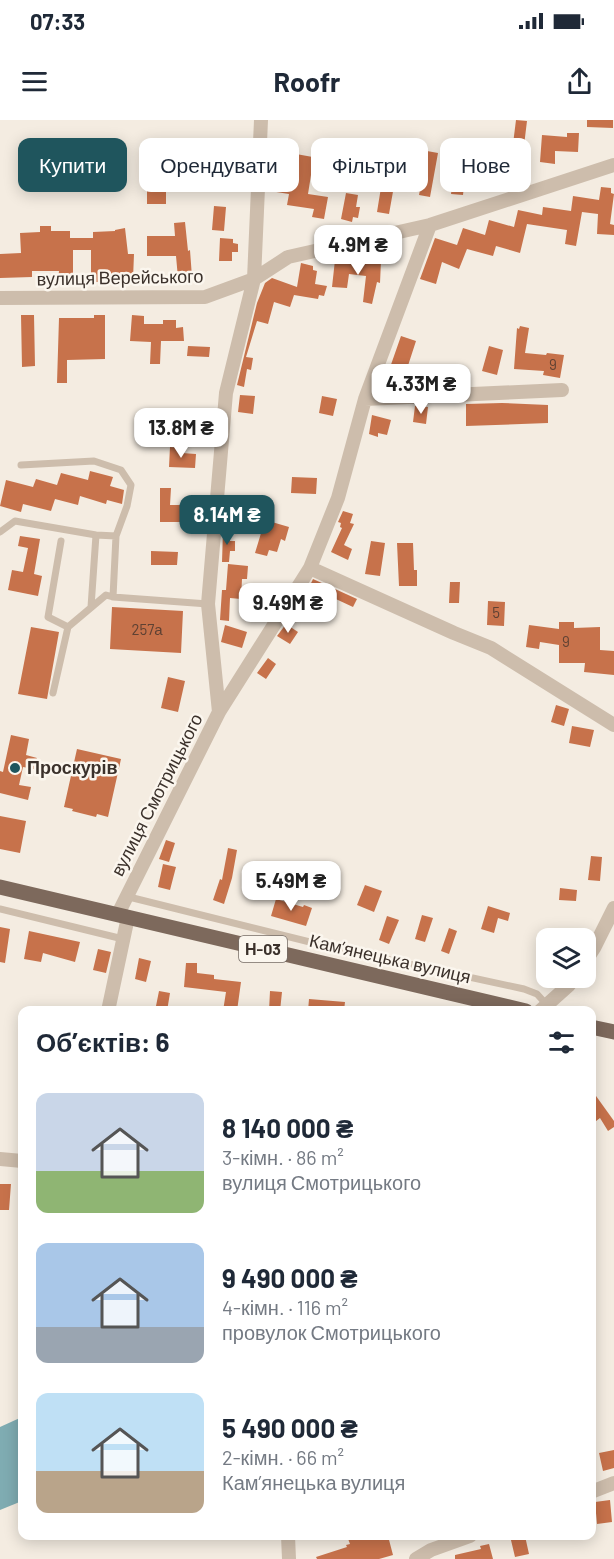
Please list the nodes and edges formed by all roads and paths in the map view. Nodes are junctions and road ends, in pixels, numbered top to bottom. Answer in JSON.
{"nodes":[{"id":1,"x":261,"y":120,"type":"edge"},
{"id":2,"x":614,"y":165,"type":"edge"},
{"id":3,"x":430,"y":225,"type":"junction"},
{"id":4,"x":254,"y":279,"type":"junction"},
{"id":5,"x":0,"y":298,"type":"edge"},
{"id":6,"x":562,"y":390,"type":"dead end"},
{"id":7,"x":365,"y":399,"type":"junction"},
{"id":8,"x":21,"y":465,"type":"dead end"},
{"id":9,"x":0,"y":532,"type":"edge"},
{"id":10,"x":96,"y":535,"type":"junction"},
{"id":11,"x":116,"y":536,"type":"junction"},
{"id":12,"x":61,"y":541,"type":"dead end"},
{"id":13,"x":310,"y":568,"type":"junction"},
{"id":14,"x":113,"y":597,"type":"junction"},
{"id":15,"x":208,"y":604,"type":"junction"},
{"id":16,"x":91,"y":607,"type":"junction"},
{"id":17,"x":68,"y":627,"type":"junction"},
{"id":18,"x":53,"y":693,"type":"dead end"},
{"id":19,"x":219,"y":712,"type":"junction"},
{"id":20,"x":614,"y":725,"type":"edge"},
{"id":21,"x":0,"y":887,"type":"edge"},
{"id":22,"x":125,"y":896,"type":"junction"},
{"id":23,"x":614,"y":908,"type":"edge"},
{"id":24,"x":0,"y":909,"type":"edge"},
{"id":25,"x":123,"y":916,"type":"junction"},
{"id":26,"x":123,"y":939,"type":"junction"},
{"id":27,"x":596,"y":944,"type":"edge"},
{"id":28,"x":566,"y":988,"type":"edge"},
{"id":29,"x":109,"y":1006,"type":"edge"},
{"id":30,"x":505,"y":1006,"type":"edge"},
{"id":31,"x":543,"y":1006,"type":"edge"},
{"id":32,"x":546,"y":1006,"type":"edge"},
{"id":33,"x":596,"y":1028,"type":"edge"},
{"id":34,"x":614,"y":1032,"type":"edge"},
{"id":35,"x":0,"y":1159,"type":"edge"},
{"id":36,"x":18,"y":1161,"type":"edge"},
{"id":37,"x":614,"y":1483,"type":"edge"},
{"id":38,"x":596,"y":1490,"type":"edge"},
{"id":39,"x":288,"y":1540,"type":"edge"},
{"id":40,"x":459,"y":1540,"type":"edge"},
{"id":41,"x":289,"y":1559,"type":"edge"},
{"id":42,"x":416,"y":1559,"type":"edge"}],
"edges":[{"from":1,"to":4,"type":"street","name":"вулиця Смотрицького"},
{"from":2,"to":3,"type":"street","name":"вулиця Верейського"},
{"from":3,"to":4,"type":"street","name":"вулиця Верейського"},
{"from":3,"to":7,"type":"street"},
{"from":4,"to":5,"type":"street","name":"вулиця Верейського"},
{"from":4,"to":15,"type":"street","name":"вулиця Смотрицького"},
{"from":6,"to":7,"type":"street"},
{"from":7,"to":13,"type":"street"},
{"from":8,"to":11,"type":"lane"},
{"from":9,"to":10,"type":"lane"},
{"from":10,"to":11,"type":"lane"},
{"from":10,"to":16,"type":"lane"},
{"from":11,"to":14,"type":"lane"},
{"from":12,"to":17,"type":"lane"},
{"from":13,"to":19,"type":"street"},
{"from":13,"to":20,"type":"street"},
{"from":14,"to":15,"type":"lane"},
{"from":14,"to":16,"type":"lane"},
{"from":15,"to":19,"type":"street","name":"вулиця Смотрицького"},
{"from":16,"to":17,"type":"lane"},
{"from":17,"to":18,"type":"lane"},
{"from":19,"to":22,"type":"street","name":"вулиця Смотрицького"},
{"from":21,"to":25,"type":"main road","name":"Камʼянецька вулиця","number":"Н-03"},
{"from":22,"to":25,"type":"street","name":"вулиця Смотрицького"},
{"from":22,"to":31,"type":"lane"},
{"from":23,"to":27,"type":"street"},
{"from":24,"to":26,"type":"lane"},
{"from":25,"to":26,"type":"street","name":"вулиця Смотрицького"},
{"from":25,"to":30,"type":"main road","name":"Камʼянецька вулиця","number":"Н-03"},
{"from":26,"to":29,"type":"street","name":"вулиця Смотрицького"},
{"from":28,"to":32,"type":"street"},
{"from":33,"to":34,"type":"main road"},
{"from":35,"to":36,"type":"street"},
{"from":37,"to":38,"type":"street"},
{"from":39,"to":41,"type":"street"},
{"from":40,"to":42,"type":"street"}]}
